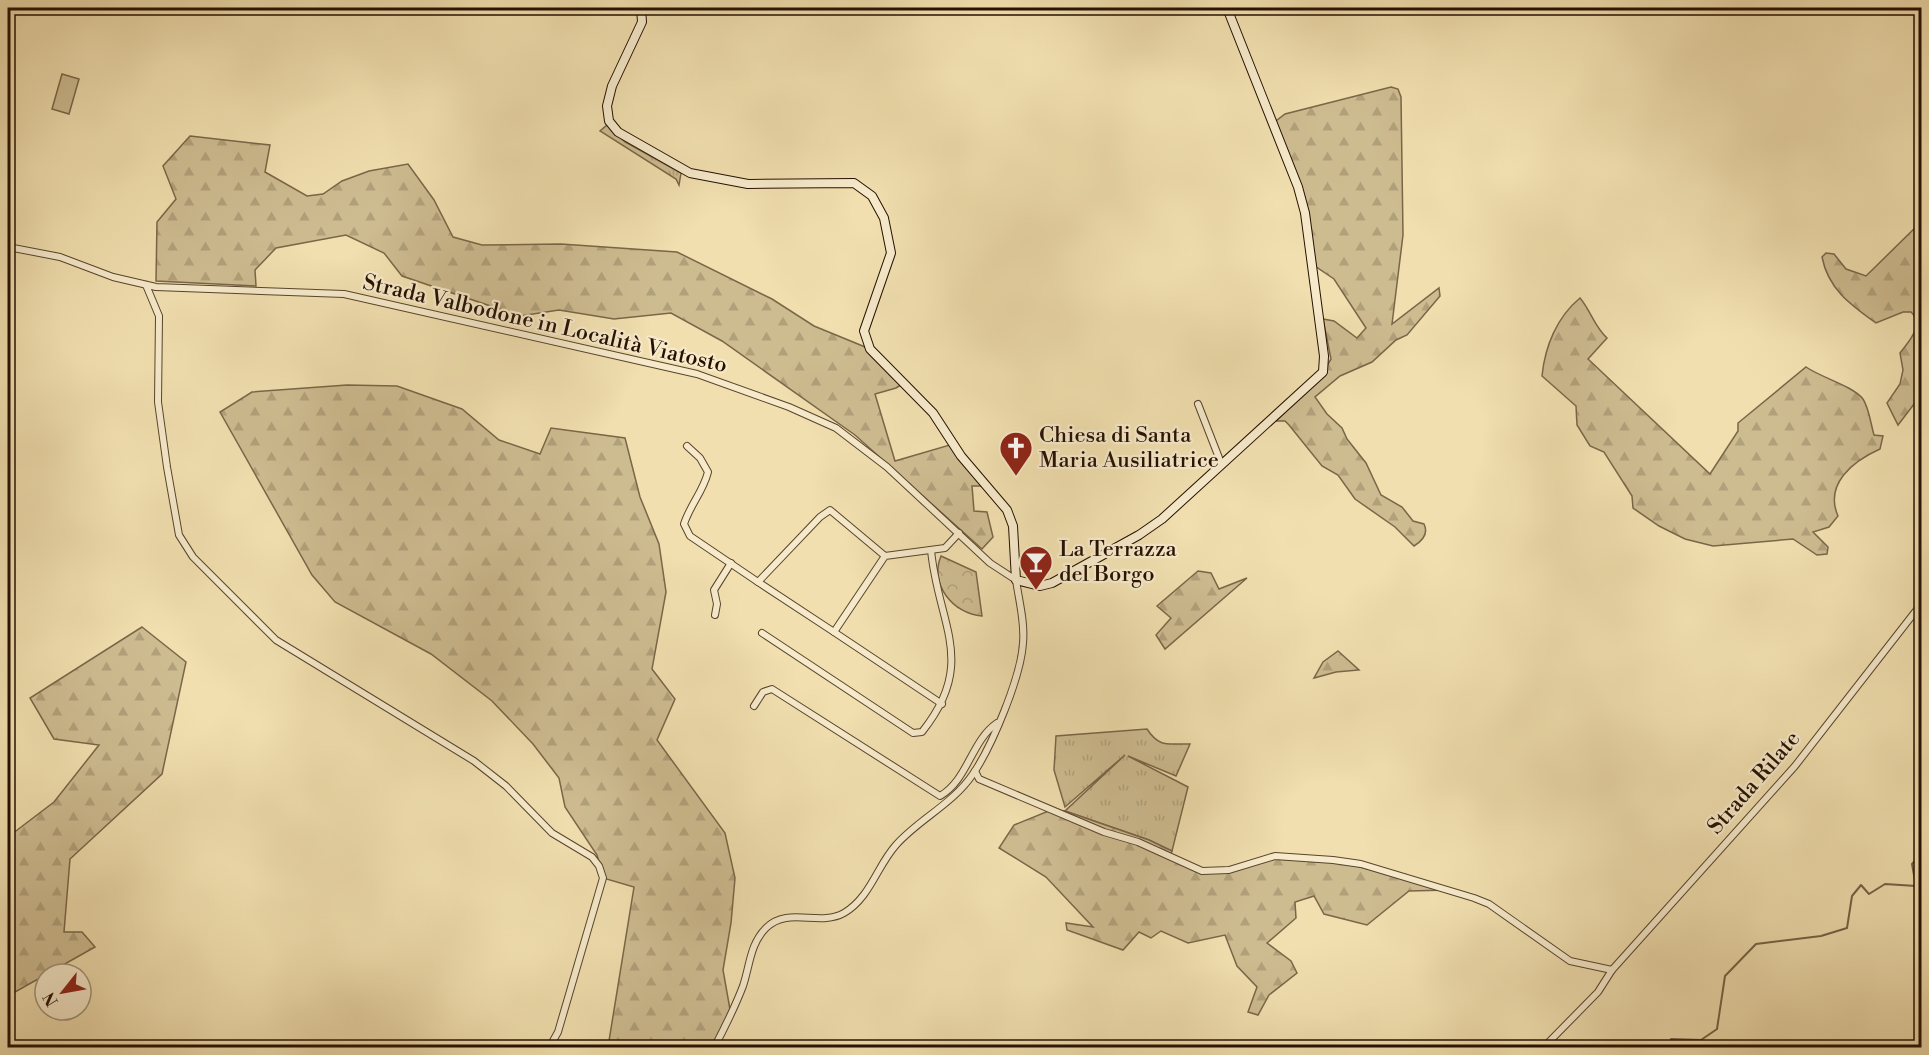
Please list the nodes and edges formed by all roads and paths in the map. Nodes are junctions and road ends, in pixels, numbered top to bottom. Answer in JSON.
{"nodes":[{"id":1,"x":641,"y":8,"type":"edge"},
{"id":2,"x":1227,"y":8,"type":"edge"},
{"id":3,"x":8,"y":247,"type":"edge"},
{"id":4,"x":146,"y":285,"type":"junction"},
{"id":5,"x":1198,"y":404,"type":"dead end"},
{"id":6,"x":687,"y":446,"type":"dead end"},
{"id":7,"x":1221,"y":463,"type":"junction"},
{"id":8,"x":959,"y":533,"type":"junction"},
{"id":9,"x":931,"y":550,"type":"junction"},
{"id":10,"x":885,"y":556,"type":"junction"},
{"id":11,"x":731,"y":563,"type":"junction"},
{"id":12,"x":1016,"y":580,"type":"junction"},
{"id":13,"x":758,"y":582,"type":"junction"},
{"id":14,"x":1922,"y":603,"type":"edge"},
{"id":15,"x":715,"y":615,"type":"dead end"},
{"id":16,"x":834,"y":632,"type":"junction"},
{"id":17,"x":762,"y":633,"type":"dead end"},
{"id":18,"x":942,"y":704,"type":"junction"},
{"id":19,"x":754,"y":706,"type":"dead end"},
{"id":20,"x":997,"y":723,"type":"junction"},
{"id":21,"x":975,"y":767,"type":"junction"},
{"id":22,"x":1612,"y":970,"type":"junction"},
{"id":23,"x":549,"y":1047,"type":"edge"},
{"id":24,"x":714,"y":1047,"type":"edge"},
{"id":25,"x":1543,"y":1047,"type":"edge"}],
"edges":[{"from":1,"to":12,"type":"street"},
{"from":2,"to":7,"type":"street"},
{"from":3,"to":4,"type":"street","name":"Strada Valbodone in Località Viatosto"},
{"from":4,"to":8,"type":"street","name":"Strada Valbodone in Località Viatosto"},
{"from":4,"to":23,"type":"street"},
{"from":5,"to":7,"type":"street"},
{"from":6,"to":11,"type":"street"},
{"from":7,"to":12,"type":"street"},
{"from":8,"to":9,"type":"street"},
{"from":8,"to":12,"type":"street","name":"Strada Valbodone in Località Viatosto"},
{"from":9,"to":10,"type":"street"},
{"from":9,"to":18,"type":"street"},
{"from":10,"to":13,"type":"street"},
{"from":10,"to":16,"type":"street"},
{"from":11,"to":13,"type":"street"},
{"from":11,"to":15,"type":"street"},
{"from":12,"to":20,"type":"street"},
{"from":13,"to":16,"type":"street"},
{"from":14,"to":22,"type":"street","name":"Strada Rilate"},
{"from":16,"to":18,"type":"street"},
{"from":17,"to":18,"type":"street"},
{"from":19,"to":20,"type":"street"},
{"from":20,"to":21,"type":"street"},
{"from":21,"to":22,"type":"street"},
{"from":21,"to":24,"type":"street"},
{"from":22,"to":25,"type":"street","name":"Strada Rilate"}]}
